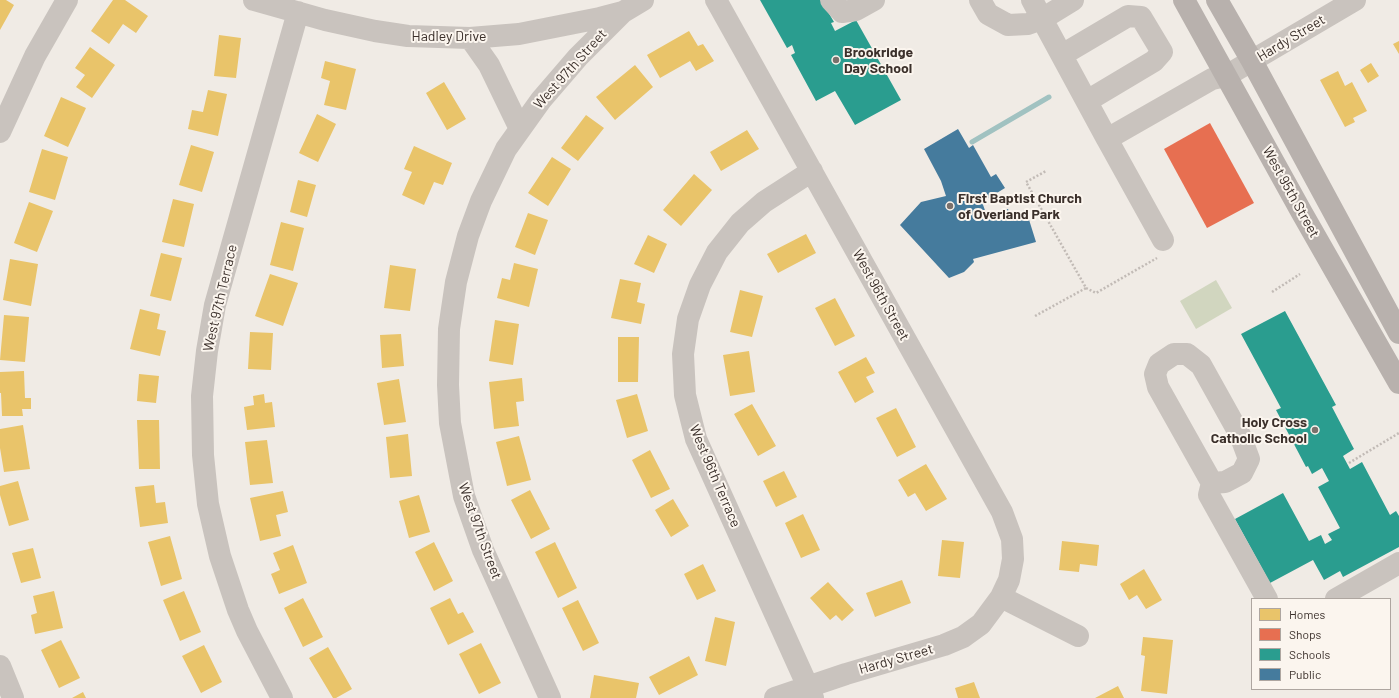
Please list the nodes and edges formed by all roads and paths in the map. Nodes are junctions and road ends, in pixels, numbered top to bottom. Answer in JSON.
{"nodes":[{"id":1,"x":67,"y":0,"type":"edge"},
{"id":2,"x":254,"y":0,"type":"edge"},
{"id":3,"x":643,"y":0,"type":"edge"},
{"id":4,"x":716,"y":0,"type":"edge"},
{"id":5,"x":831,"y":0,"type":"edge"},
{"id":6,"x":874,"y":0,"type":"edge"},
{"id":7,"x":980,"y":0,"type":"edge"},
{"id":8,"x":1032,"y":0,"type":"edge"},
{"id":9,"x":1073,"y":0,"type":"edge"},
{"id":10,"x":1184,"y":0,"type":"edge"},
{"id":11,"x":1217,"y":0,"type":"edge"},
{"id":12,"x":1355,"y":0,"type":"edge"},
{"id":13,"x":298,"y":12,"type":"junction"},
{"id":14,"x":623,"y":12,"type":"junction"},
{"id":15,"x":1042,"y":19,"type":"junction"},
{"id":16,"x":470,"y":38,"type":"junction"},
{"id":17,"x":1062,"y":55,"type":"junction"},
{"id":18,"x":1252,"y":61,"type":"junction"},
{"id":19,"x":1226,"y":76,"type":"junction"},
{"id":20,"x":1087,"y":101,"type":"junction"},
{"id":21,"x":520,"y":129,"type":"junction"},
{"id":22,"x":0,"y":132,"type":"edge"},
{"id":23,"x":1107,"y":139,"type":"junction"},
{"id":24,"x":812,"y":171,"type":"junction"},
{"id":25,"x":1046,"y":171,"type":"dead end"},
{"id":26,"x":1161,"y":249,"type":"joint"},
{"id":27,"x":1300,"y":274,"type":"dead end"},
{"id":28,"x":1086,"y":288,"type":"junction"},
{"id":29,"x":1272,"y":292,"type":"dead end"},
{"id":30,"x":1035,"y":316,"type":"dead end"},
{"id":31,"x":1399,"y":333,"type":"edge"},
{"id":32,"x":1399,"y":383,"type":"edge"},
{"id":33,"x":1399,"y":434,"type":"edge"},
{"id":34,"x":1349,"y":463,"type":"dead end"},
{"id":35,"x":1212,"y":483,"type":"junction"},
{"id":36,"x":1399,"y":563,"type":"edge"},
{"id":37,"x":1001,"y":597,"type":"junction"},
{"id":38,"x":1266,"y":598,"type":"edge"},
{"id":39,"x":1338,"y":598,"type":"edge"},
{"id":40,"x":1078,"y":636,"type":"dead end"},
{"id":41,"x":0,"y":666,"type":"edge"},
{"id":42,"x":810,"y":692,"type":"edge"},
{"id":43,"x":13,"y":698,"type":"edge"},
{"id":44,"x":282,"y":698,"type":"edge"},
{"id":45,"x":550,"y":698,"type":"edge"},
{"id":46,"x":776,"y":698,"type":"edge"}],
"edges":[{"from":1,"to":22,"type":"street"},
{"from":2,"to":13,"type":"street","name":"Hadley Drive"},
{"from":3,"to":14,"type":"street","name":"Hadley Drive"},
{"from":4,"to":24,"type":"street","name":"West 96th Street"},
{"from":5,"to":6,"type":"street"},
{"from":7,"to":15,"type":"street"},
{"from":8,"to":15,"type":"street"},
{"from":9,"to":15,"type":"street"},
{"from":10,"to":19,"type":"main road","name":"West 95th Street"},
{"from":11,"to":18,"type":"main road","name":"West 95th Street"},
{"from":12,"to":18,"type":"street","name":"Hardy Street"},
{"from":13,"to":16,"type":"street","name":"Hadley Drive"},
{"from":13,"to":44,"type":"street","name":"West 97th Terrace"},
{"from":14,"to":16,"type":"street","name":"Hadley Drive"},
{"from":14,"to":21,"type":"street","name":"West 97th Street"},
{"from":15,"to":17,"type":"street"},
{"from":16,"to":21,"type":"street"},
{"from":17,"to":20,"type":"street"},
{"from":17,"to":20,"type":"street"},
{"from":18,"to":19,"type":"street","name":"Hardy Street"},
{"from":18,"to":31,"type":"main road","name":"West 95th Street"},
{"from":19,"to":23,"type":"street","name":"Hardy Street"},
{"from":19,"to":32,"type":"main road","name":"West 95th Street"},
{"from":20,"to":23,"type":"street"},
{"from":21,"to":45,"type":"street","name":"West 97th Street"},
{"from":23,"to":26,"type":"street"},
{"from":24,"to":37,"type":"street","name":"West 96th Street"},
{"from":24,"to":42,"type":"street","name":"West 96th Terrace"},
{"from":25,"to":28,"type":"path"},
{"from":26,"to":28,"type":"path"},
{"from":27,"to":29,"type":"path"},
{"from":28,"to":30,"type":"path"},
{"from":33,"to":34,"type":"path"},
{"from":35,"to":35,"type":"street"},
{"from":35,"to":38,"type":"street"},
{"from":36,"to":39,"type":"street"},
{"from":37,"to":40,"type":"street"},
{"from":37,"to":42,"type":"street","name":"Hardy Street"},
{"from":41,"to":43,"type":"street"},
{"from":42,"to":46,"type":"street","name":"Hardy Street"}]}
